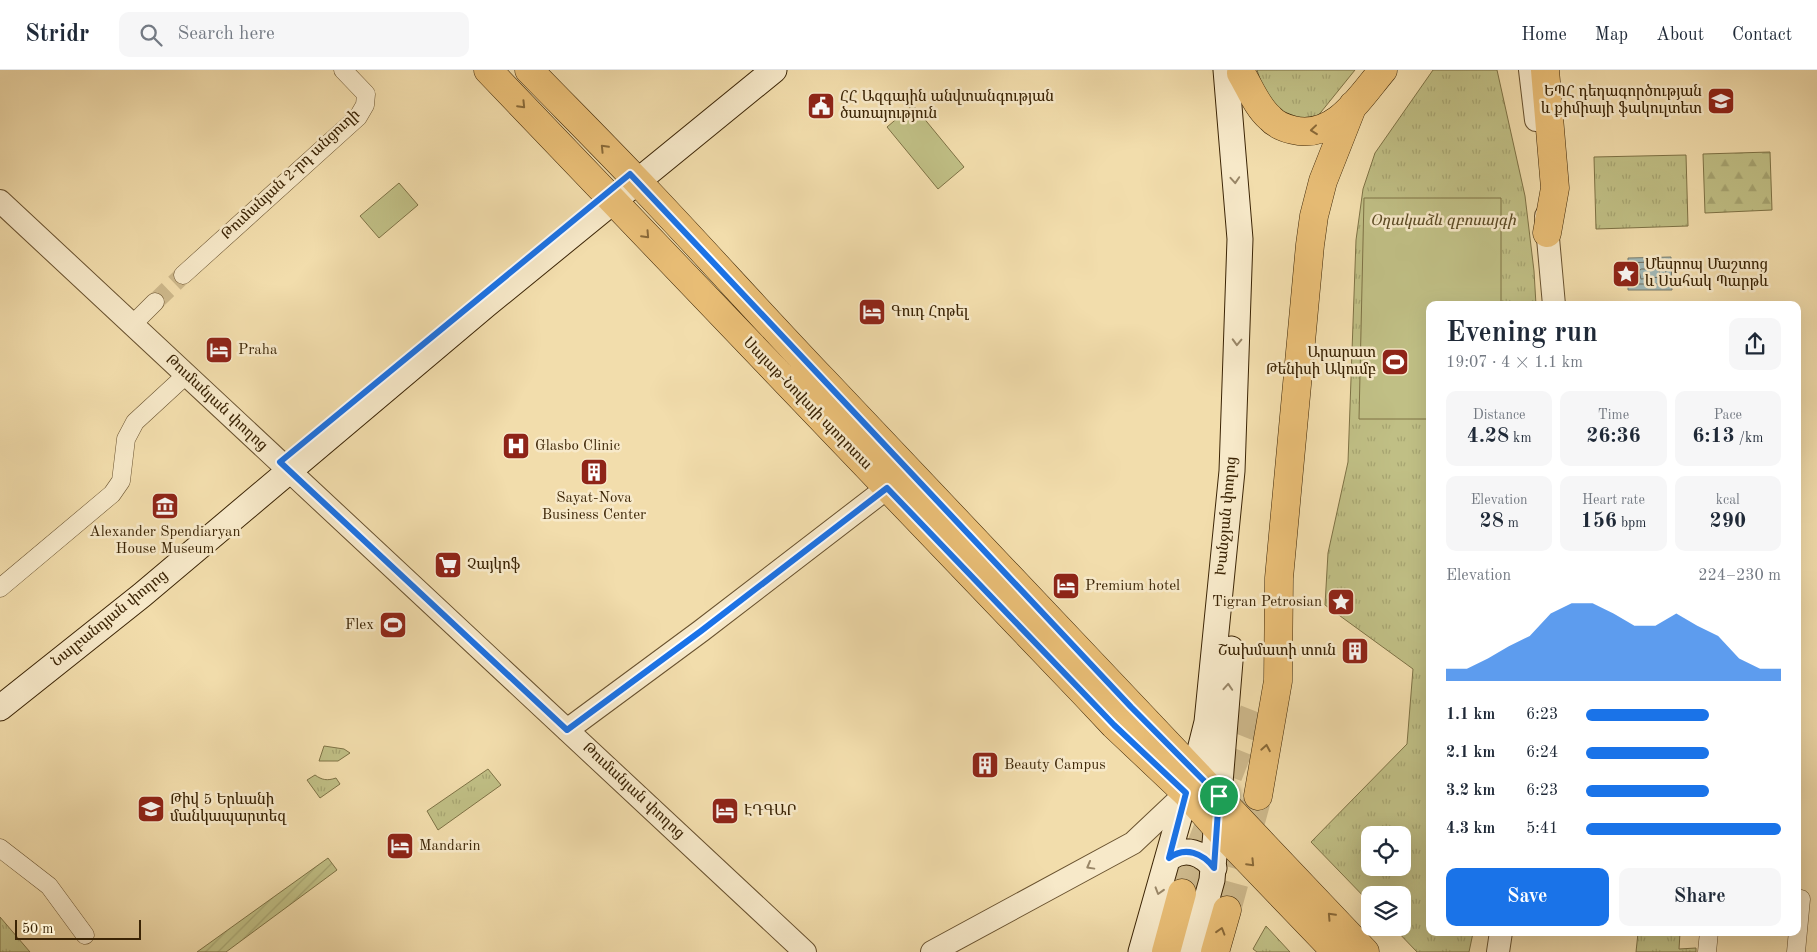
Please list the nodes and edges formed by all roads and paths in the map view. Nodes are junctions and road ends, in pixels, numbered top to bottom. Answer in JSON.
{"nodes":[{"id":1,"x":343,"y":70,"type":"edge"},
{"id":2,"x":488,"y":70,"type":"edge"},
{"id":3,"x":529,"y":70,"type":"edge"},
{"id":4,"x":753,"y":70,"type":"edge"},
{"id":5,"x":774,"y":70,"type":"edge"},
{"id":6,"x":1383,"y":70,"type":"edge"},
{"id":7,"x":1530,"y":70,"type":"edge"},
{"id":8,"x":1545,"y":70,"type":"edge"},
{"id":9,"x":1236,"y":71,"type":"edge"},
{"id":10,"x":1353,"y":104,"type":"junction"},
{"id":11,"x":633,"y":178,"type":"junction"},
{"id":12,"x":609,"y":197,"type":"junction"},
{"id":13,"x":0,"y":201,"type":"edge"},
{"id":14,"x":1547,"y":233,"type":"junction"},
{"id":15,"x":183,"y":275,"type":"tunnel mouth"},
{"id":16,"x":1554,"y":301,"type":"edge"},
{"id":17,"x":155,"y":302,"type":"tunnel mouth"},
{"id":18,"x":132,"y":325,"type":"junction"},
{"id":19,"x":186,"y":375,"type":"junction"},
{"id":20,"x":284,"y":466,"type":"junction"},
{"id":21,"x":887,"y":488,"type":"junction"},
{"id":22,"x":1279,"y":578,"type":"junction"},
{"id":23,"x":0,"y":588,"type":"edge"},
{"id":24,"x":0,"y":691,"type":"edge"},
{"id":25,"x":0,"y":708,"type":"edge"},
{"id":26,"x":1255,"y":708,"type":"tunnel mouth"},
{"id":27,"x":567,"y":730,"type":"junction"},
{"id":28,"x":1191,"y":782,"type":"junction"},
{"id":29,"x":1219,"y":796,"type":"junction"},
{"id":30,"x":1258,"y":796,"type":"tunnel mouth"},
{"id":31,"x":1217,"y":828,"type":"junction"},
{"id":32,"x":0,"y":848,"type":"edge"},
{"id":33,"x":1169,"y":858,"type":"junction"},
{"id":34,"x":1214,"y":868,"type":"junction"},
{"id":35,"x":1182,"y":893,"type":"tunnel mouth"},
{"id":36,"x":1227,"y":910,"type":"tunnel mouth"},
{"id":37,"x":86,"y":935,"type":"dead end"},
{"id":38,"x":1500,"y":936,"type":"edge"},
{"id":39,"x":1709,"y":936,"type":"edge"},
{"id":40,"x":1797,"y":936,"type":"edge"},
{"id":41,"x":805,"y":952,"type":"edge"},
{"id":42,"x":932,"y":952,"type":"edge"},
{"id":43,"x":1141,"y":952,"type":"edge"},
{"id":44,"x":1166,"y":952,"type":"edge"},
{"id":45,"x":1192,"y":952,"type":"edge"},
{"id":46,"x":1215,"y":952,"type":"edge"},
{"id":47,"x":1336,"y":952,"type":"edge"},
{"id":48,"x":1365,"y":952,"type":"edge"},
{"id":49,"x":1498,"y":952,"type":"edge"},
{"id":50,"x":1707,"y":952,"type":"edge"},
{"id":51,"x":1796,"y":952,"type":"edge"}],
"edges":[{"from":1,"to":15,"type":"street","name":"Թումանյան 2-րդ անցուղի"},
{"from":2,"to":12,"type":"main road","name":"Սայաթ-Նովայի պողոտա","one_way":true},
{"from":11,"to":3,"type":"main road","name":"Սայաթ-Նովայի պողոտա","one_way":true},
{"from":4,"to":11,"type":"main road","name":"Նալբանդյան փողոց"},
{"from":5,"to":11,"type":"main road","name":"Նալբանդյան փողոց"},
{"from":6,"to":10,"type":"main road"},
{"from":7,"to":14,"type":"street"},
{"from":8,"to":14,"type":"main road"},
{"from":10,"to":9,"type":"main road","one_way":true},
{"from":9,"to":28,"type":"main road","name":"Խանջյան փողոց","one_way":true},
{"from":29,"to":9,"type":"main road","name":"Խանջյան փողոց","one_way":true},
{"from":10,"to":22,"type":"main road"},
{"from":11,"to":12,"type":"main road","name":"Նալբանդյան փողոց"},
{"from":11,"to":28,"type":"main road","name":"Սայաթ-Նովայի պողոտա"},
{"from":12,"to":20,"type":"main road","name":"Նալբանդյան փողոց"},
{"from":12,"to":21,"type":"main road","name":"Սայաթ-Նովայի պողոտա","one_way":true},
{"from":13,"to":18,"type":"street","name":"Թումանյան փողոց"},
{"from":14,"to":16,"type":"street"},
{"from":17,"to":18,"type":"street"},
{"from":18,"to":19,"type":"street","name":"Թումանյան փողոց"},
{"from":19,"to":20,"type":"street","name":"Թումանյան փողոց"},
{"from":19,"to":23,"type":"street"},
{"from":20,"to":24,"type":"main road","name":"Նալբանդյան փողոց"},
{"from":20,"to":25,"type":"main road","name":"Նալբանդյան փողոց"},
{"from":20,"to":27,"type":"street","name":"Թումանյան փողոց"},
{"from":21,"to":27,"type":"street"},
{"from":21,"to":28,"type":"main road","name":"Սայաթ-Նովայի պողոտա"},
{"from":22,"to":26,"type":"main road"},
{"from":30,"to":22,"type":"main road","one_way":true},
{"from":27,"to":41,"type":"street","name":"Թումանյան փողոց"},
{"from":28,"to":29,"type":"main road","name":"Սայաթ-Նովայի պողոտա"},
{"from":28,"to":31,"type":"main road","name":"Սայաթ-Նովայի պողոտա"},
{"from":28,"to":33,"type":"main road","name":"Խանջյան փողոց"},
{"from":28,"to":42,"type":"street","one_way":true},
{"from":29,"to":31,"type":"main road","name":"Խանջյան փողոց"},
{"from":48,"to":29,"type":"main road","name":"Սայաթ-Նովայի պողոտա","one_way":true},
{"from":31,"to":34,"type":"main road","name":"Խանջյան փողոց"},
{"from":31,"to":47,"type":"main road","name":"Սայաթ-Նովայի պողոտա","one_way":true},
{"from":32,"to":37,"type":"street"},
{"from":33,"to":34,"type":"main road"},
{"from":33,"to":43,"type":"main road","name":"Խանջյան փողոց","one_way":true},
{"from":34,"to":45,"type":"main road","name":"Խանջյան փողոց"},
{"from":35,"to":44,"type":"main road"},
{"from":46,"to":36,"type":"main road","one_way":true},
{"from":38,"to":49,"type":"street"},
{"from":39,"to":50,"type":"street"},
{"from":40,"to":51,"type":"street"}]}
